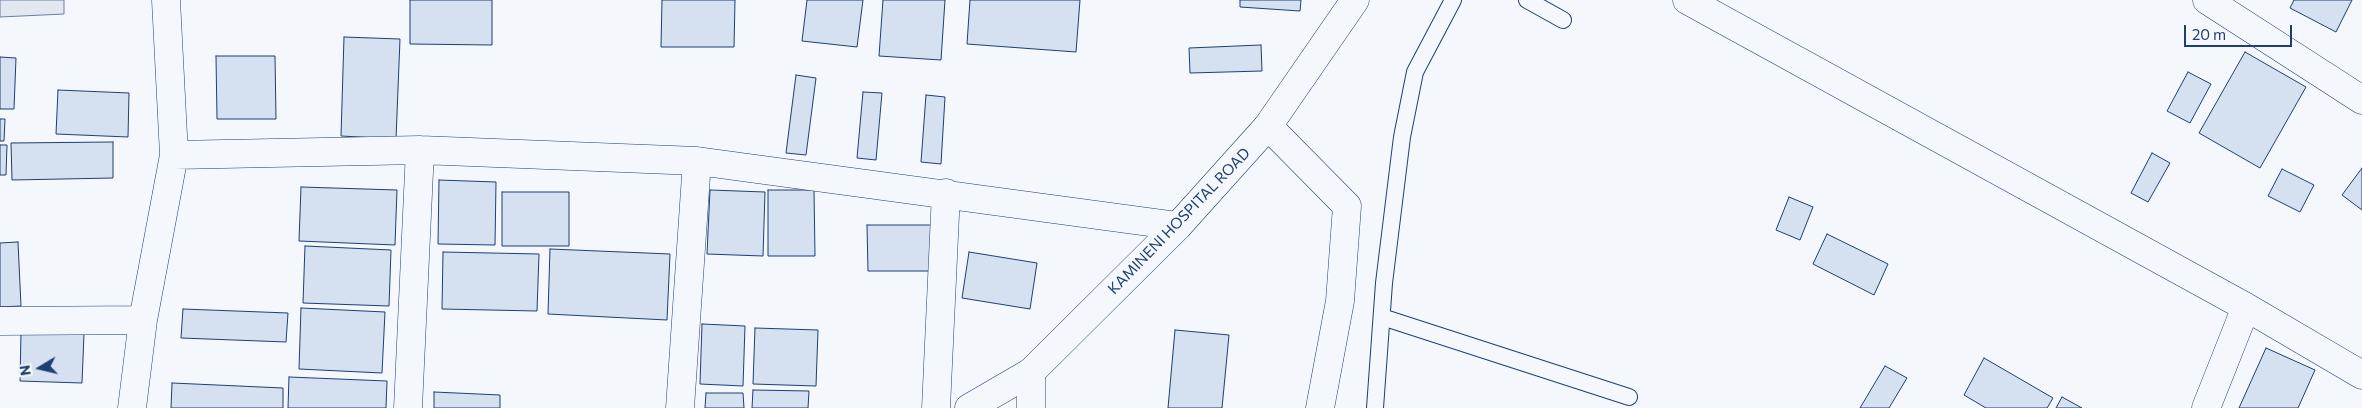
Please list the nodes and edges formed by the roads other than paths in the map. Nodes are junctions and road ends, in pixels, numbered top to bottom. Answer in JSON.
{"nodes":[{"id":1,"x":166,"y":0,"type":"edge"},
{"id":2,"x":1355,"y":0,"type":"edge"},
{"id":3,"x":1453,"y":0,"type":"edge"},
{"id":4,"x":1527,"y":0,"type":"edge"},
{"id":5,"x":1687,"y":0,"type":"edge"},
{"id":6,"x":2212,"y":1,"type":"edge"},
{"id":7,"x":1563,"y":20,"type":"dead end"},
{"id":8,"x":2362,"y":100,"type":"edge"},
{"id":9,"x":1268,"y":126,"type":"junction"},
{"id":10,"x":420,"y":150,"type":"junction"},
{"id":11,"x":174,"y":155,"type":"junction"},
{"id":12,"x":697,"y":161,"type":"junction"},
{"id":13,"x":946,"y":193,"type":"junction"},
{"id":14,"x":1178,"y":226,"type":"junction"},
{"id":15,"x":2246,"y":307,"type":"junction"},
{"id":16,"x":1382,"y":317,"type":"junction"},
{"id":17,"x":142,"y":320,"type":"junction"},
{"id":18,"x":0,"y":322,"type":"edge"},
{"id":19,"x":1031,"y":372,"type":"junction"},
{"id":20,"x":2362,"y":375,"type":"edge"},
{"id":21,"x":1630,"y":398,"type":"dead end"},
{"id":22,"x":132,"y":408,"type":"edge"},
{"id":23,"x":408,"y":408,"type":"edge"},
{"id":24,"x":680,"y":408,"type":"edge"},
{"id":25,"x":936,"y":408,"type":"edge"},
{"id":26,"x":969,"y":408,"type":"edge"},
{"id":27,"x":1031,"y":408,"type":"edge"},
{"id":28,"x":1320,"y":408,"type":"edge"},
{"id":29,"x":1374,"y":408,"type":"edge"},
{"id":30,"x":2206,"y":408,"type":"edge"}],
"edges":[{"from":1,"to":11,"type":"street"},
{"from":2,"to":9,"type":"street","name":"KAMINENI HOSPITAL ROAD"},
{"from":3,"to":16,"type":"lane"},
{"from":4,"to":7,"type":"lane"},
{"from":5,"to":15,"type":"street"},
{"from":6,"to":8,"type":"street"},
{"from":9,"to":14,"type":"street","name":"KAMINENI HOSPITAL ROAD"},
{"from":9,"to":28,"type":"street"},
{"from":10,"to":11,"type":"street"},
{"from":10,"to":12,"type":"street"},
{"from":10,"to":23,"type":"street"},
{"from":11,"to":17,"type":"street"},
{"from":12,"to":13,"type":"street"},
{"from":12,"to":24,"type":"street"},
{"from":13,"to":14,"type":"street"},
{"from":13,"to":25,"type":"street"},
{"from":14,"to":19,"type":"street","name":"KAMINENI HOSPITAL ROAD"},
{"from":15,"to":20,"type":"street"},
{"from":15,"to":30,"type":"street"},
{"from":16,"to":21,"type":"lane"},
{"from":16,"to":29,"type":"lane"},
{"from":17,"to":18,"type":"street"},
{"from":17,"to":22,"type":"street"},
{"from":19,"to":26,"type":"street","name":"KAMINENI HOSPITAL ROAD"},
{"from":19,"to":27,"type":"street"}]}
